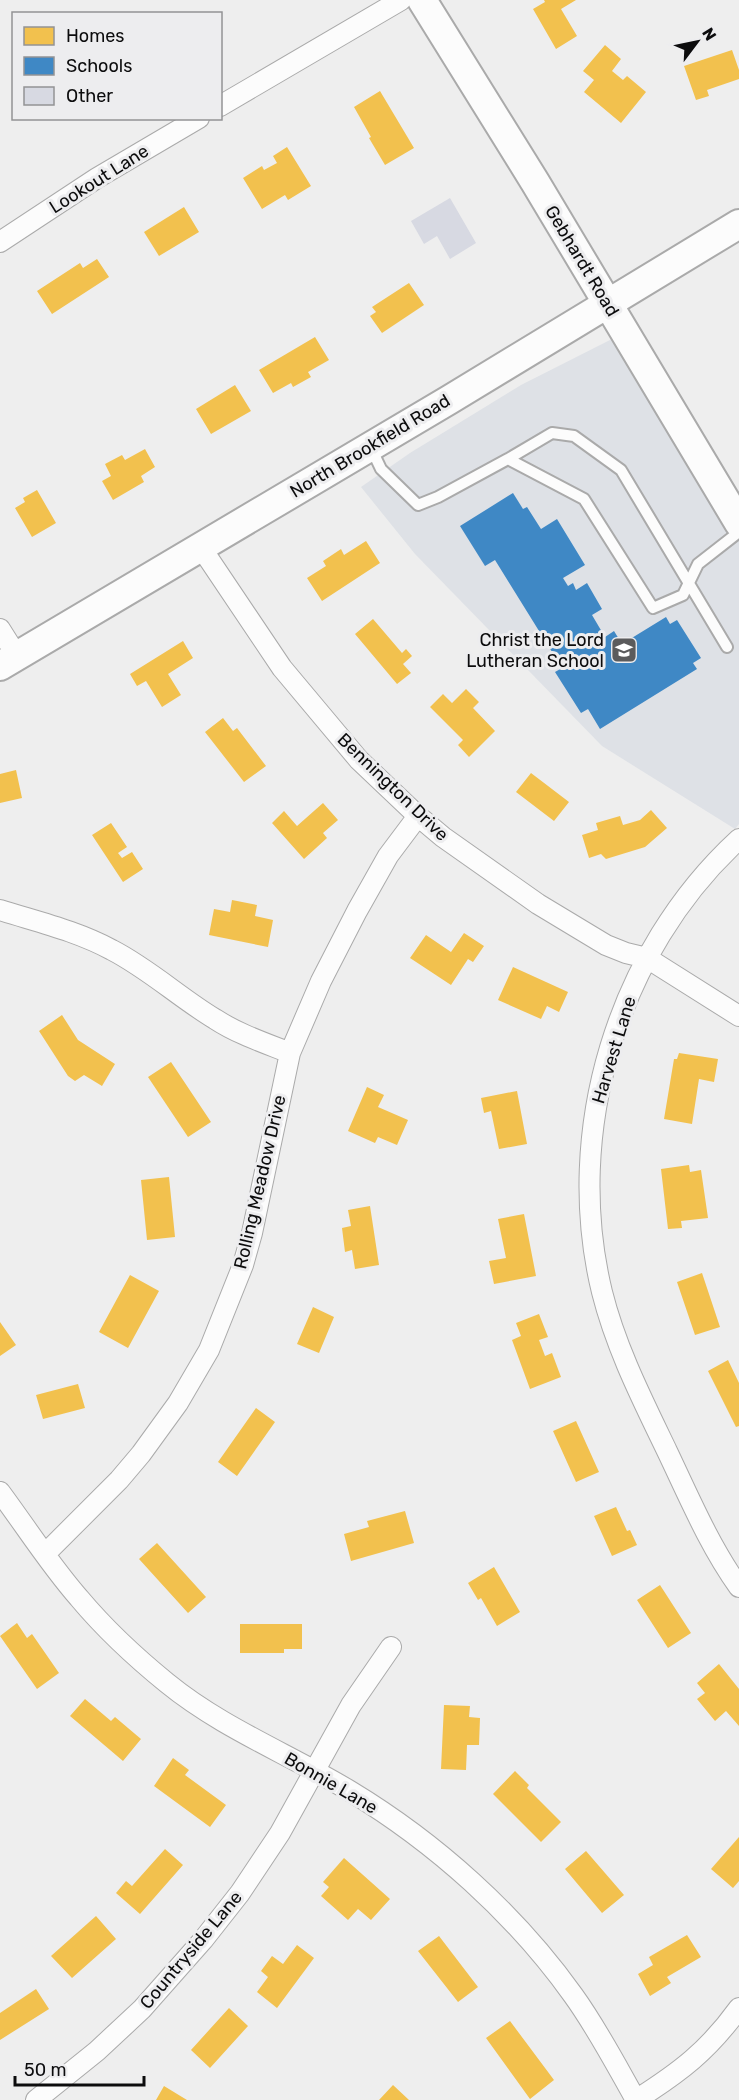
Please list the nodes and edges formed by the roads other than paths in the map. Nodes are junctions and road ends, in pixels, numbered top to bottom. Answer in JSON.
{"nodes":[{"id":1,"x":401,"y":0,"type":"edge"},
{"id":2,"x":422,"y":0,"type":"edge"},
{"id":3,"x":222,"y":105,"type":"edge"},
{"id":4,"x":196,"y":120,"type":"edge"},
{"id":5,"x":739,"y":224,"type":"edge"},
{"id":6,"x":0,"y":242,"type":"edge"},
{"id":7,"x":607,"y":303,"type":"junction"},
{"id":8,"x":370,"y":446,"type":"junction"},
{"id":9,"x":508,"y":459,"type":"junction"},
{"id":10,"x":739,"y":523,"type":"edge"},
{"id":11,"x":739,"y":532,"type":"edge"},
{"id":12,"x":200,"y":546,"type":"junction"},
{"id":13,"x":689,"y":584,"type":"junction"},
{"id":14,"x":0,"y":628,"type":"edge"},
{"id":15,"x":726,"y":647,"type":"dead end"},
{"id":16,"x":9,"y":661,"type":"edge"},
{"id":17,"x":418,"y":816,"type":"junction"},
{"id":18,"x":739,"y":839,"type":"edge"},
{"id":19,"x":0,"y":910,"type":"edge"},
{"id":20,"x":647,"y":958,"type":"junction"},
{"id":21,"x":739,"y":1016,"type":"edge"},
{"id":22,"x":290,"y":1053,"type":"junction"},
{"id":23,"x":0,"y":1492,"type":"edge"},
{"id":24,"x":45,"y":1554,"type":"junction"},
{"id":25,"x":739,"y":1587,"type":"edge"},
{"id":26,"x":391,"y":1647,"type":"dead end"},
{"id":27,"x":315,"y":1772,"type":"junction"},
{"id":28,"x":739,"y":2008,"type":"edge"},
{"id":29,"x":36,"y":2100,"type":"edge"},
{"id":30,"x":636,"y":2100,"type":"edge"}],
"edges":[{"from":1,"to":3,"type":"street"},
{"from":2,"to":7,"type":"street","name":"Gebhardt Road"},
{"from":4,"to":6,"type":"street","name":"Lookout Lane"},
{"from":5,"to":7,"type":"street","name":"North Brookfield Road"},
{"from":7,"to":8,"type":"street","name":"North Brookfield Road"},
{"from":7,"to":10,"type":"street","name":"Gebhardt Road"},
{"from":8,"to":9,"type":"lane"},
{"from":8,"to":12,"type":"street","name":"North Brookfield Road"},
{"from":9,"to":13,"type":"lane"},
{"from":9,"to":13,"type":"lane"},
{"from":11,"to":13,"type":"lane"},
{"from":12,"to":16,"type":"street","name":"North Brookfield Road"},
{"from":12,"to":17,"type":"street","name":"Bennington Drive"},
{"from":13,"to":15,"type":"lane"},
{"from":14,"to":16,"type":"street"},
{"from":17,"to":20,"type":"street","name":"Bennington Drive"},
{"from":17,"to":22,"type":"street","name":"Rolling Meadow Drive"},
{"from":18,"to":20,"type":"street","name":"Harvest Lane"},
{"from":19,"to":22,"type":"street"},
{"from":20,"to":21,"type":"street","name":"Bennington Drive"},
{"from":20,"to":25,"type":"street","name":"Harvest Lane"},
{"from":22,"to":24,"type":"street","name":"Rolling Meadow Drive"},
{"from":23,"to":24,"type":"street","name":"Bonnie Lane"},
{"from":24,"to":27,"type":"street","name":"Bonnie Lane"},
{"from":26,"to":27,"type":"street","name":"Countryside Lane"},
{"from":27,"to":29,"type":"street","name":"Countryside Lane"},
{"from":27,"to":30,"type":"street","name":"Bonnie Lane"},
{"from":28,"to":30,"type":"street"}]}
